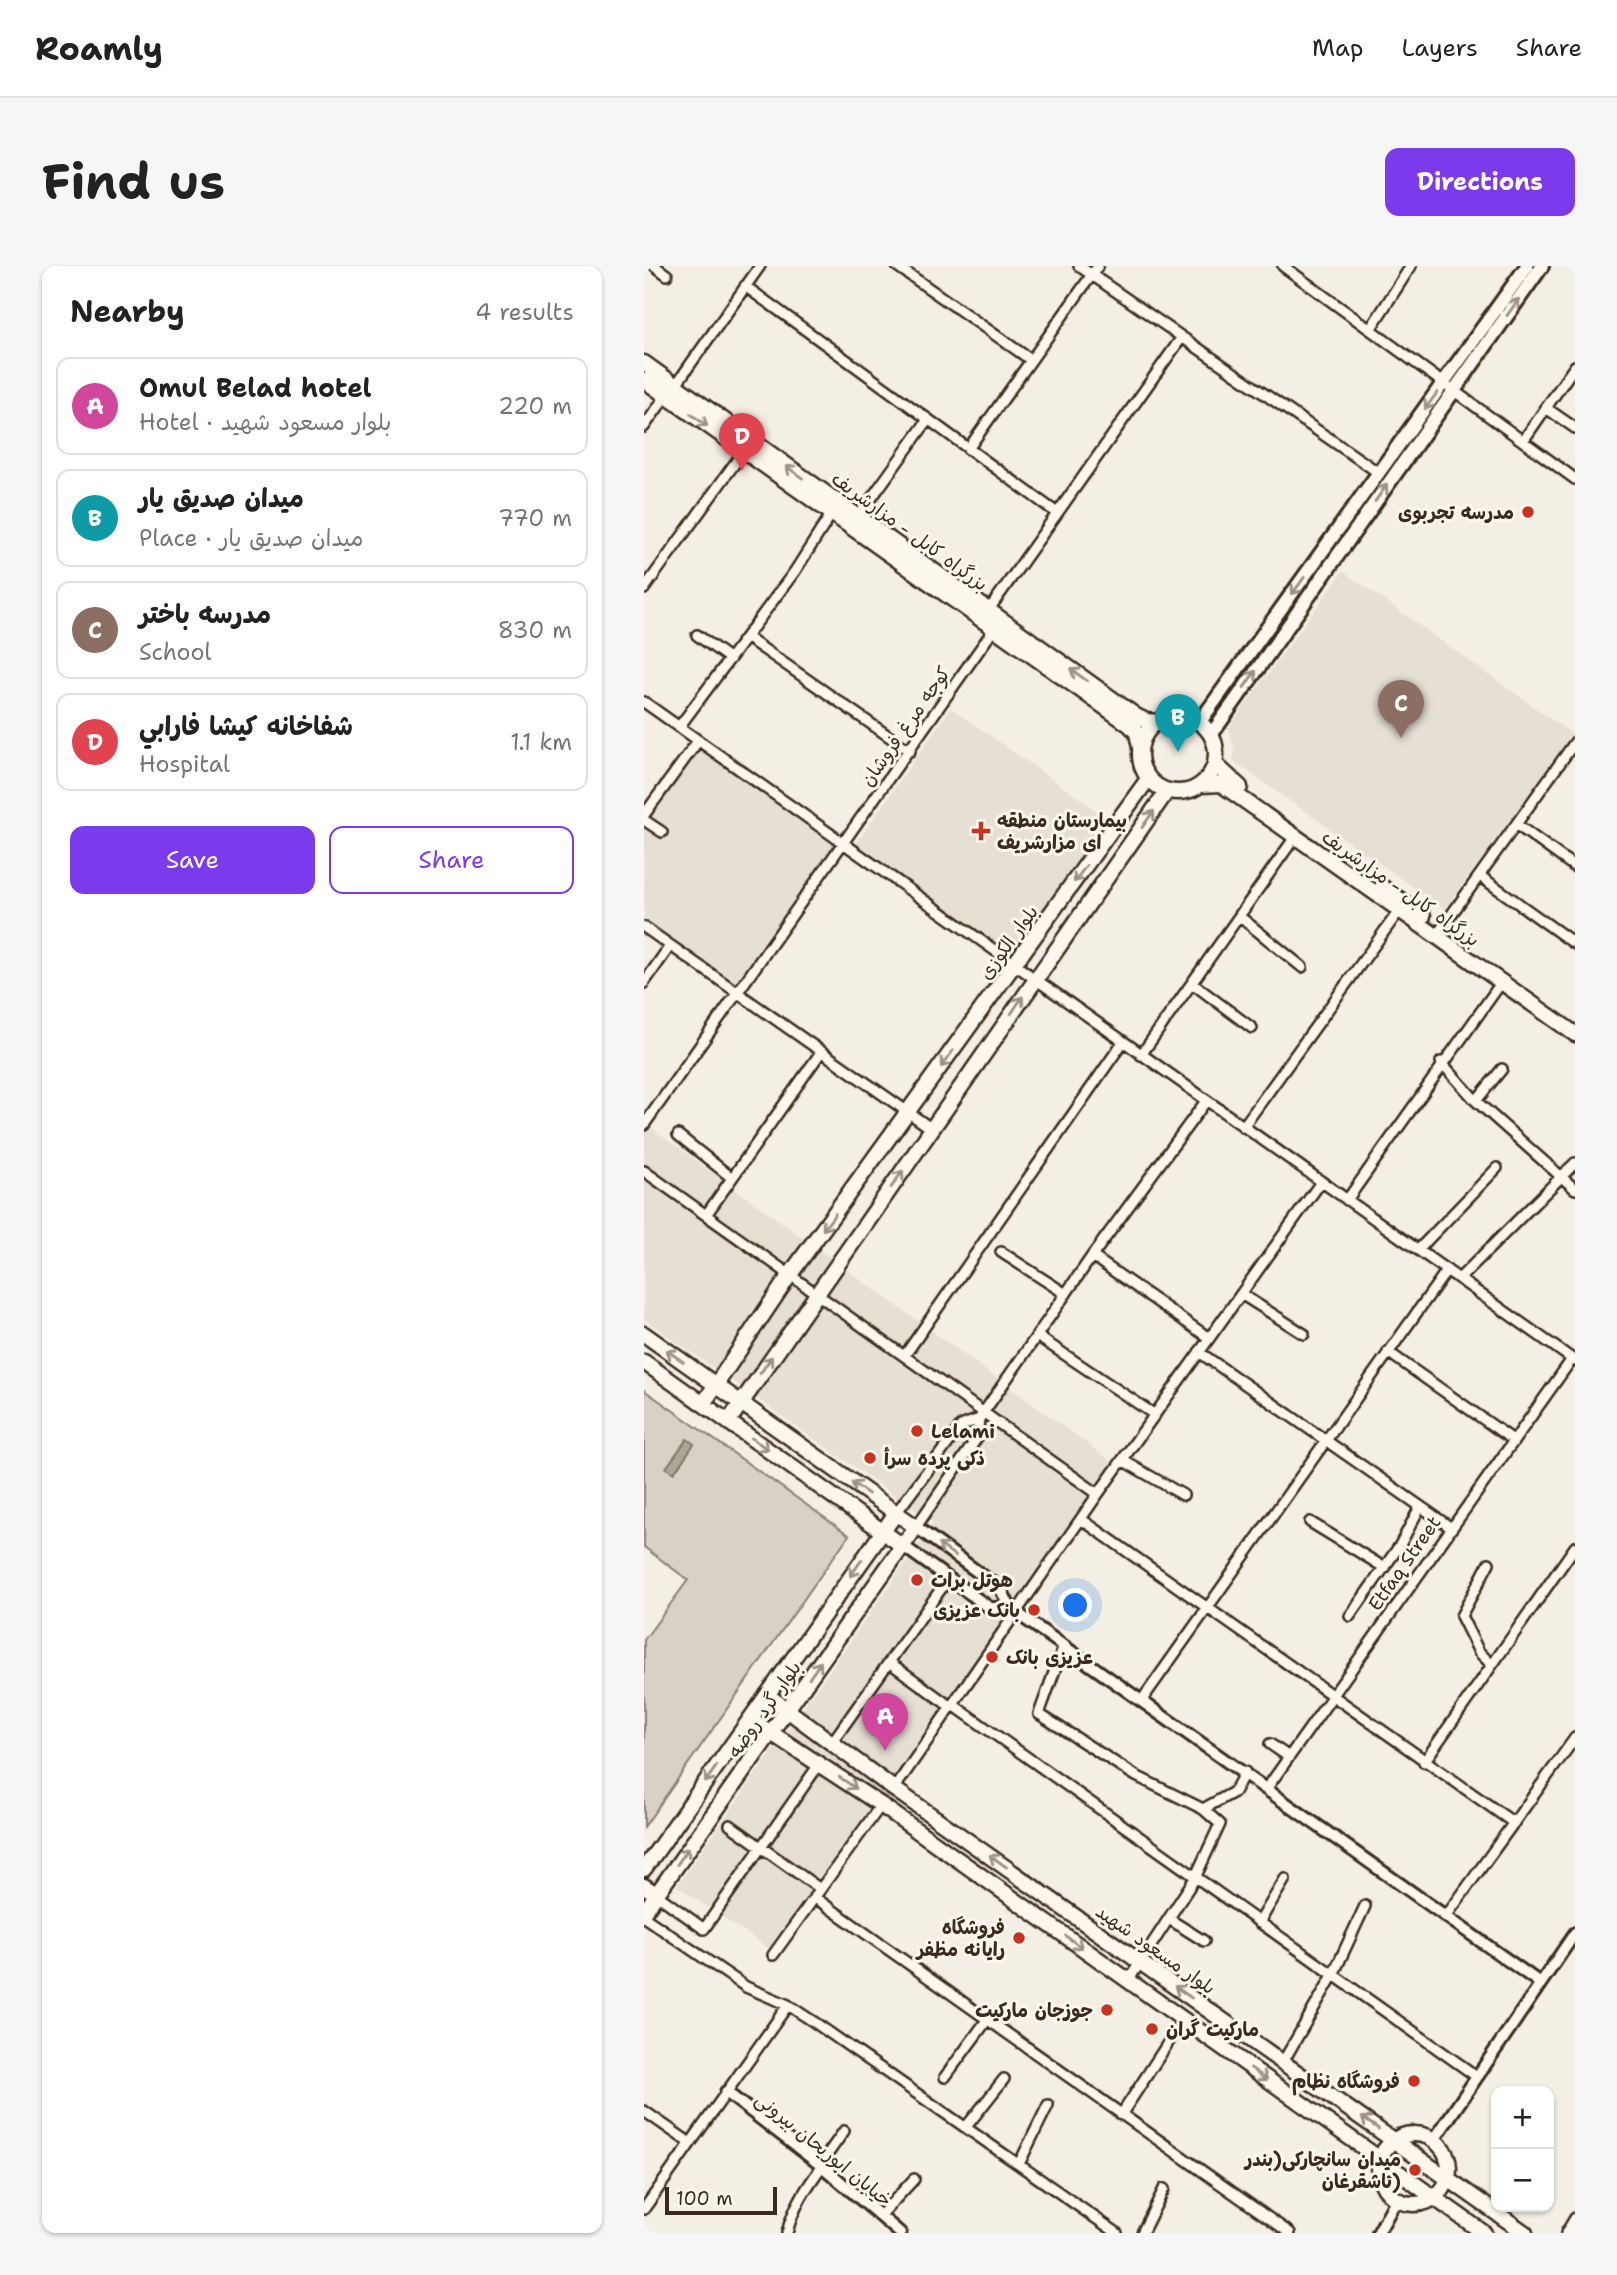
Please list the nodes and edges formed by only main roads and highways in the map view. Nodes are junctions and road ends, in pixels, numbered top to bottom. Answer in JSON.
{"nodes":[{"id":1,"x":1527,"y":266,"type":"edge"},
{"id":2,"x":1542,"y":266,"type":"edge"},
{"id":3,"x":644,"y":363,"type":"edge"},
{"id":4,"x":644,"y":380,"type":"edge"},
{"id":5,"x":1450,"y":386,"type":"junction"},
{"id":6,"x":671,"y":391,"type":"junction"},
{"id":7,"x":1158,"y":722,"type":"junction"},
{"id":8,"x":1199,"y":723,"type":"junction"},
{"id":9,"x":1211,"y":735,"type":"junction"},
{"id":10,"x":1140,"y":747,"type":"junction"},
{"id":11,"x":1214,"y":764,"type":"junction"},
{"id":12,"x":1149,"y":779,"type":"junction"},
{"id":13,"x":1201,"y":785,"type":"junction"},
{"id":14,"x":1167,"y":791,"type":"junction"},
{"id":15,"x":1575,"y":1024,"type":"edge"},
{"id":16,"x":1575,"y":1034,"type":"edge"},
{"id":17,"x":644,"y":1334,"type":"edge"},
{"id":18,"x":644,"y":1362,"type":"edge"},
{"id":19,"x":715,"y":1385,"type":"junction"},
{"id":20,"x":740,"y":1403,"type":"junction"},
{"id":21,"x":703,"y":1404,"type":"junction"},
{"id":22,"x":728,"y":1422,"type":"junction"},
{"id":23,"x":896,"y":1513,"type":"junction"},
{"id":24,"x":882,"y":1532,"type":"junction"},
{"id":25,"x":903,"y":1546,"type":"junction"},
{"id":26,"x":767,"y":1695,"type":"junction"},
{"id":27,"x":788,"y":1709,"type":"junction"},
{"id":28,"x":750,"y":1719,"type":"junction"},
{"id":29,"x":770,"y":1733,"type":"junction"},
{"id":30,"x":889,"y":1784,"type":"junction"},
{"id":31,"x":876,"y":1802,"type":"junction"},
{"id":32,"x":644,"y":1869,"type":"edge"},
{"id":33,"x":650,"y":1890,"type":"edge"},
{"id":34,"x":1053,"y":1899,"type":"junction"},
{"id":35,"x":644,"y":1914,"type":"edge"},
{"id":36,"x":1040,"y":1918,"type":"junction"},
{"id":37,"x":1233,"y":2027,"type":"junction"},
{"id":38,"x":1219,"y":2046,"type":"junction"},
{"id":39,"x":1327,"y":2093,"type":"junction"},
{"id":40,"x":1312,"y":2112,"type":"junction"},
{"id":41,"x":1394,"y":2140,"type":"junction"},
{"id":42,"x":1379,"y":2161,"type":"junction"},
{"id":43,"x":1448,"y":2179,"type":"junction"},
{"id":44,"x":1434,"y":2199,"type":"junction"},
{"id":45,"x":1483,"y":2233,"type":"edge"},
{"id":46,"x":1525,"y":2233,"type":"edge"}],
"edges":[{"from":1,"to":5,"type":"main road"},
{"from":5,"to":2,"type":"main road","one_way":true},
{"from":3,"to":6,"type":"main road","name":"بزرگراه کابل - مزارشریف"},
{"from":4,"to":6,"type":"main road","name":"بزرگراه کابل - مزارشریف"},
{"from":5,"to":8,"type":"main road","one_way":true},
{"from":9,"to":5,"type":"main road","one_way":true},
{"from":7,"to":6,"type":"main road","name":"بزرگراه کابل - مزارشریف","one_way":true},
{"from":6,"to":10,"type":"main road","name":"بزرگراه کابل - مزارشریف","one_way":true},
{"from":7,"to":8,"type":"main road"},
{"from":7,"to":10,"type":"main road"},
{"from":8,"to":9,"type":"main road"},
{"from":9,"to":11,"type":"main road"},
{"from":10,"to":12,"type":"main road"},
{"from":11,"to":13,"type":"main road"},
{"from":11,"to":15,"type":"main road","name":"بزرگراه کابل - مزارشریف"},
{"from":12,"to":14,"type":"main road"},
{"from":12,"to":19,"type":"main road","name":"بلوار الکوزی","one_way":true},
{"from":13,"to":14,"type":"main road"},
{"from":13,"to":16,"type":"main road","name":"بزرگراه کابل - مزارشریف"},
{"from":20,"to":14,"type":"main road","one_way":true},
{"from":19,"to":17,"type":"main road","one_way":true},
{"from":18,"to":21,"type":"main road"},
{"from":19,"to":20,"type":"main road"},
{"from":19,"to":21,"type":"main road","name":"بلوار الکوزی"},
{"from":20,"to":22,"type":"main road"},
{"from":23,"to":20,"type":"main road","one_way":true},
{"from":21,"to":22,"type":"main road"},
{"from":22,"to":24,"type":"main road","one_way":true},
{"from":23,"to":24,"type":"main road","name":"بلوار گرد روضه"},
{"from":23,"to":25,"type":"main road","name":"بلوار گرد روضه"},
{"from":24,"to":25,"type":"main road"},
{"from":24,"to":26,"type":"main road","name":"بلوار گرد روضه","one_way":true},
{"from":27,"to":25,"type":"main road","name":"بلوار گرد روضه","one_way":true},
{"from":26,"to":27,"type":"main road","name":"بلوار مسعود شهید"},
{"from":26,"to":28,"type":"main road","name":"بلوار گرد روضه"},
{"from":27,"to":29,"type":"main road","name":"بلوار گرد روضه"},
{"from":27,"to":30,"type":"main road","name":"بلوار مسعود شهید"},
{"from":28,"to":29,"type":"main road"},
{"from":28,"to":32,"type":"main road","name":"بلوار گرد روضه","one_way":true},
{"from":29,"to":31,"type":"main road","one_way":true},
{"from":33,"to":29,"type":"main road","name":"بلوار گرد روضه","one_way":true},
{"from":30,"to":31,"type":"main road"},
{"from":34,"to":30,"type":"main road","name":"بلوار مسعود شهید","one_way":true},
{"from":31,"to":36,"type":"main road"},
{"from":33,"to":35,"type":"main road","name":"بلوار گرد روضه"},
{"from":34,"to":36,"type":"main road"},
{"from":37,"to":34,"type":"main road","name":"بلوار مسعود شهید","one_way":true},
{"from":36,"to":38,"type":"main road","one_way":true},
{"from":37,"to":38,"type":"main road"},
{"from":37,"to":39,"type":"main road","name":"بلوار مسعود شهید"},
{"from":38,"to":40,"type":"main road","one_way":true},
{"from":39,"to":40,"type":"main road"},
{"from":41,"to":39,"type":"main road","name":"بلوار مسعود شهید","one_way":true},
{"from":40,"to":42,"type":"main road"},
{"from":41,"to":42,"type":"main road"},
{"from":41,"to":43,"type":"main road","name":"بلوار مسعود شهید"},
{"from":41,"to":43,"type":"main road"},
{"from":42,"to":44,"type":"main road"},
{"from":42,"to":44,"type":"main road"},
{"from":43,"to":44,"type":"main road"},
{"from":43,"to":46,"type":"main road","name":"بلوار مسعود شهید"},
{"from":44,"to":45,"type":"main road"}]}
